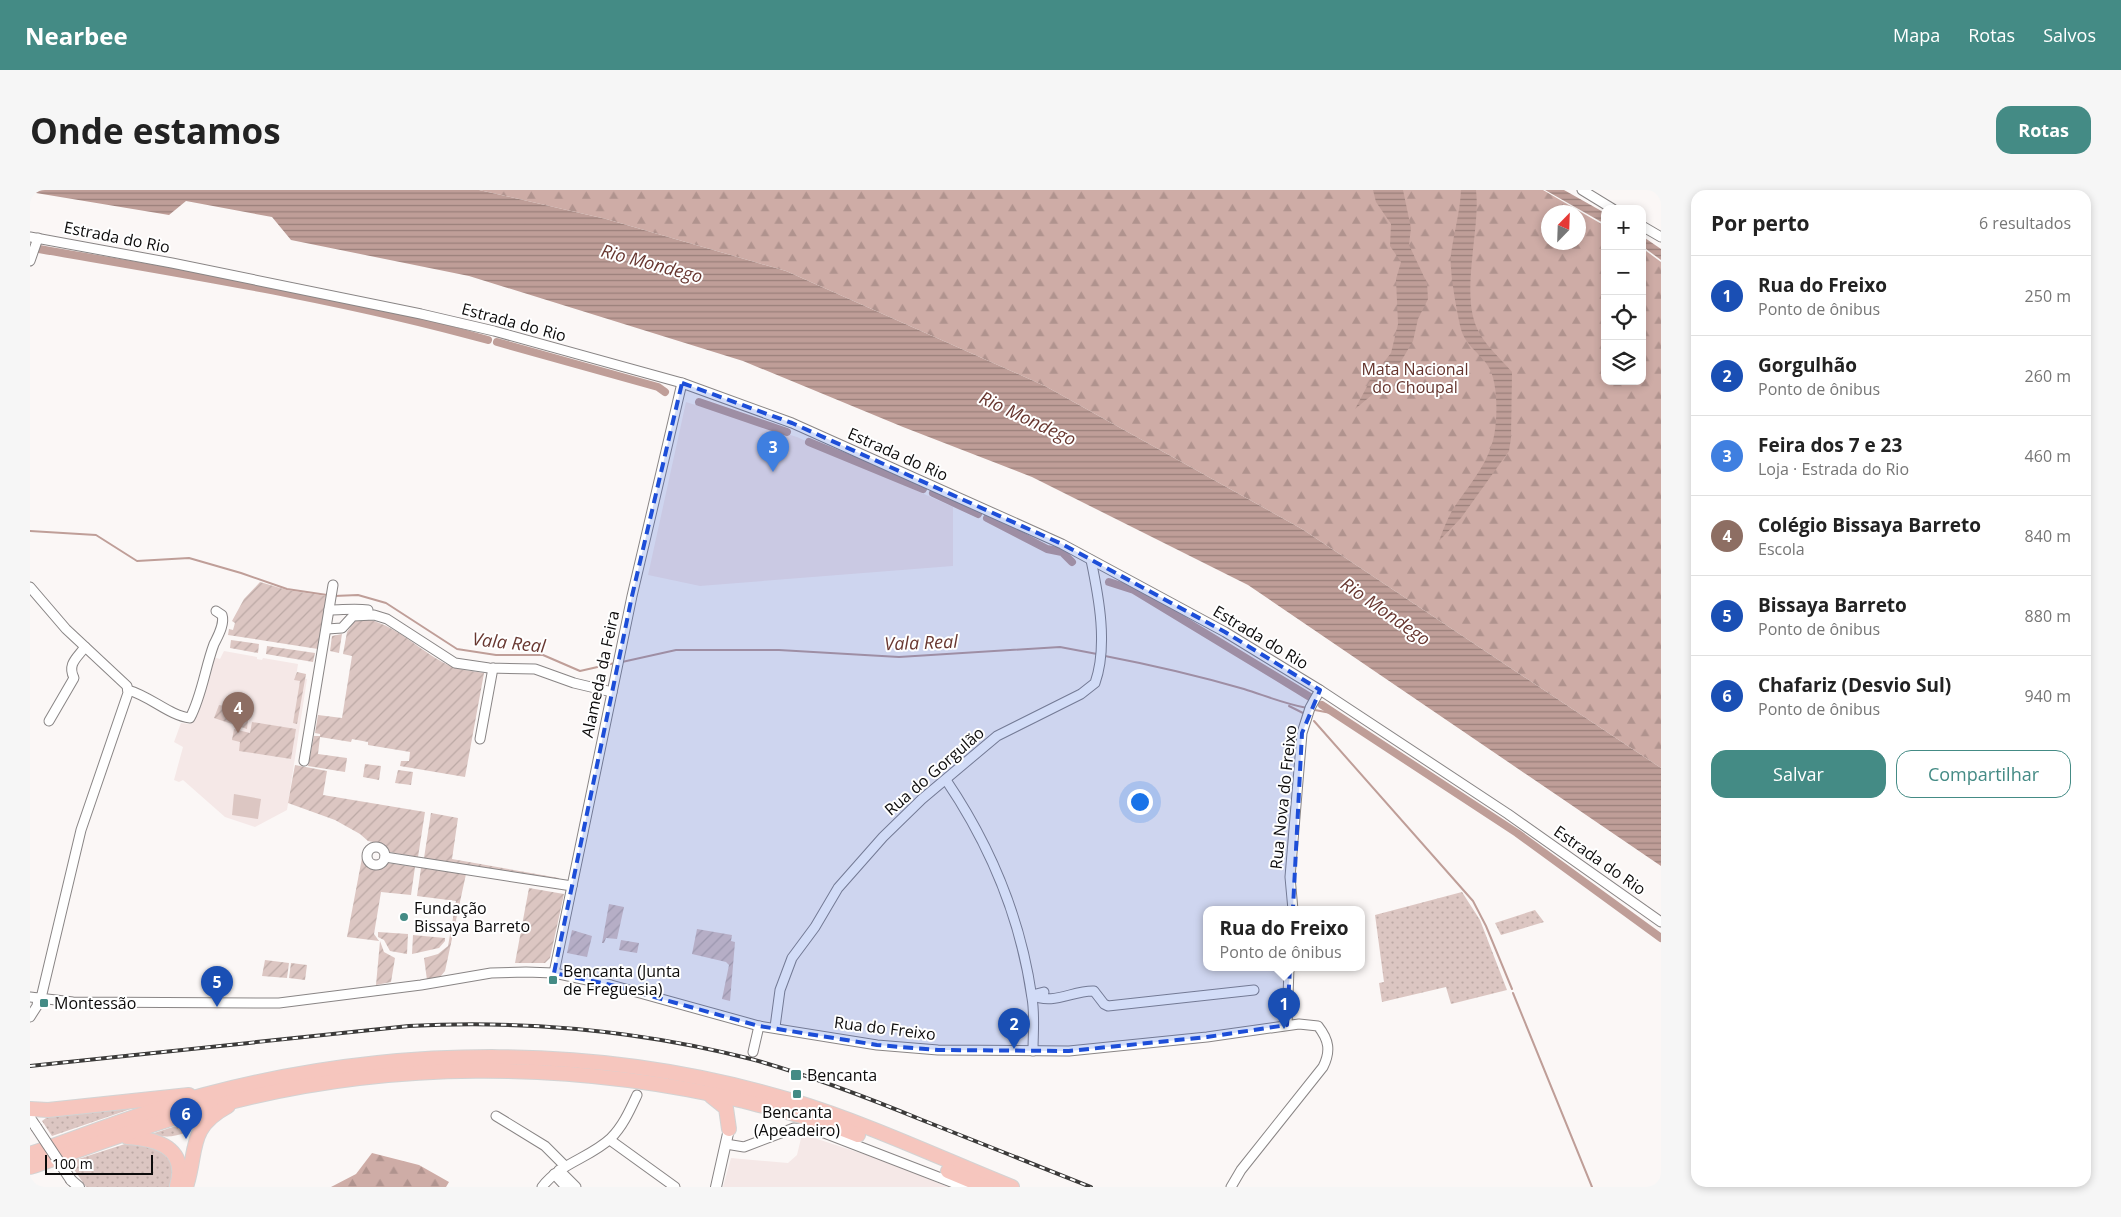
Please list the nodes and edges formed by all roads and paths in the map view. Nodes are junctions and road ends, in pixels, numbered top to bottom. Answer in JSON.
{"nodes":[{"id":1,"x":1582,"y":190,"type":"edge"},
{"id":2,"x":1606,"y":205,"type":"edge"},
{"id":3,"x":1646,"y":228,"type":"edge"},
{"id":4,"x":34,"y":237,"type":"edge"},
{"id":5,"x":1661,"y":237,"type":"edge"},
{"id":6,"x":30,"y":262,"type":"edge"},
{"id":7,"x":682,"y":383,"type":"junction"},
{"id":8,"x":1091,"y":560,"type":"junction"},
{"id":9,"x":333,"y":584,"type":"dead end"},
{"id":10,"x":30,"y":587,"type":"edge"},
{"id":11,"x":329,"y":610,"type":"junction"},
{"id":12,"x":342,"y":610,"type":"junction"},
{"id":13,"x":216,"y":611,"type":"dead end"},
{"id":14,"x":350,"y":619,"type":"junction"},
{"id":15,"x":327,"y":629,"type":"junction"},
{"id":16,"x":85,"y":647,"type":"junction"},
{"id":17,"x":493,"y":668,"type":"junction"},
{"id":18,"x":613,"y":689,"type":"junction"},
{"id":19,"x":128,"y":690,"type":"junction"},
{"id":20,"x":1320,"y":690,"type":"junction"},
{"id":21,"x":49,"y":721,"type":"dead end"},
{"id":22,"x":480,"y":739,"type":"dead end"},
{"id":23,"x":304,"y":761,"type":"dead end"},
{"id":24,"x":946,"y":780,"type":"junction"},
{"id":25,"x":384,"y":857,"type":"dead end"},
{"id":26,"x":572,"y":886,"type":"junction"},
{"id":27,"x":1293,"y":906,"type":"edge"},
{"id":28,"x":1661,"y":922,"type":"edge"},
{"id":29,"x":1289,"y":971,"type":"edge"},
{"id":30,"x":554,"y":973,"type":"junction"},
{"id":31,"x":1254,"y":990,"type":"dead end"},
{"id":32,"x":1044,"y":992,"type":"dead end"},
{"id":33,"x":1032,"y":995,"type":"junction"},
{"id":34,"x":36,"y":998,"type":"edge"},
{"id":35,"x":30,"y":1017,"type":"edge"},
{"id":36,"x":1287,"y":1025,"type":"junction"},
{"id":37,"x":759,"y":1026,"type":"junction"},
{"id":38,"x":775,"y":1027,"type":"junction"},
{"id":39,"x":1033,"y":1051,"type":"junction"},
{"id":40,"x":753,"y":1052,"type":"dead end"},
{"id":41,"x":706,"y":1093,"type":"junction"},
{"id":42,"x":205,"y":1095,"type":"junction"},
{"id":43,"x":637,"y":1095,"type":"dead end"},
{"id":44,"x":239,"y":1100,"type":"junction"},
{"id":45,"x":761,"y":1106,"type":"junction"},
{"id":46,"x":496,"y":1116,"type":"dead end"},
{"id":47,"x":32,"y":1119,"type":"edge"},
{"id":48,"x":729,"y":1129,"type":"junction"},
{"id":49,"x":119,"y":1137,"type":"junction"},
{"id":50,"x":610,"y":1140,"type":"junction"},
{"id":51,"x":726,"y":1144,"type":"junction"},
{"id":52,"x":30,"y":1154,"type":"edge"},
{"id":53,"x":30,"y":1167,"type":"edge"},
{"id":54,"x":559,"y":1170,"type":"junction"},
{"id":55,"x":73,"y":1183,"type":"edge"},
{"id":56,"x":79,"y":1187,"type":"edge"},
{"id":57,"x":177,"y":1187,"type":"edge"},
{"id":58,"x":186,"y":1187,"type":"edge"},
{"id":59,"x":542,"y":1187,"type":"edge"},
{"id":60,"x":566,"y":1187,"type":"edge"},
{"id":61,"x":576,"y":1187,"type":"edge"},
{"id":62,"x":675,"y":1187,"type":"edge"},
{"id":63,"x":716,"y":1187,"type":"edge"},
{"id":64,"x":964,"y":1187,"type":"edge"},
{"id":65,"x":986,"y":1187,"type":"edge"},
{"id":66,"x":1012,"y":1187,"type":"edge"},
{"id":67,"x":1231,"y":1187,"type":"edge"}],
"edges":[{"from":1,"to":2,"type":"street"},
{"from":3,"to":5,"type":"street"},
{"from":4,"to":6,"type":"street"},
{"from":4,"to":7,"type":"street","name":"Estrada do Rio"},
{"from":7,"to":8,"type":"street","name":"Estrada do Rio"},
{"from":7,"to":18,"type":"street","name":"Alameda da Feira"},
{"from":8,"to":20,"type":"street","name":"Estrada do Rio"},
{"from":8,"to":24,"type":"street","name":"Rua do Gorgulão"},
{"from":9,"to":11,"type":"street"},
{"from":10,"to":16,"type":"street"},
{"from":11,"to":12,"type":"street"},
{"from":11,"to":15,"type":"street"},
{"from":12,"to":14,"type":"street"},
{"from":12,"to":18,"type":"street"},
{"from":13,"to":19,"type":"street"},
{"from":14,"to":15,"type":"street"},
{"from":14,"to":17,"type":"street"},
{"from":15,"to":23,"type":"street"},
{"from":16,"to":19,"type":"street"},
{"from":16,"to":21,"type":"street"},
{"from":17,"to":18,"type":"street"},
{"from":17,"to":22,"type":"street"},
{"from":18,"to":26,"type":"street","name":"Alameda da Feira"},
{"from":19,"to":34,"type":"street"},
{"from":20,"to":27,"type":"street","name":"Rua Nova do Freixo"},
{"from":20,"to":28,"type":"street","name":"Estrada do Rio"},
{"from":24,"to":33,"type":"street"},
{"from":24,"to":38,"type":"street","name":"Rua do Gorgulão"},
{"from":25,"to":26,"type":"street"},
{"from":26,"to":30,"type":"street","name":"Alameda da Feira"},
{"from":29,"to":36,"type":"street"},
{"from":30,"to":34,"type":"street","name":"Rua do Freixo"},
{"from":30,"to":37,"type":"street","name":"Rua do Freixo"},
{"from":31,"to":33,"type":"street"},
{"from":32,"to":33,"type":"street"},
{"from":33,"to":39,"type":"street"},
{"from":34,"to":35,"type":"street"},
{"from":36,"to":39,"type":"street","name":"Rua do Freixo"},
{"from":36,"to":67,"type":"street","name":"Rua do Freixo"},
{"from":37,"to":38,"type":"street","name":"Rua do Freixo"},
{"from":37,"to":40,"type":"street"},
{"from":38,"to":39,"type":"street","name":"Rua do Freixo"},
{"from":41,"to":44,"type":"highway"},
{"from":41,"to":45,"type":"highway"},
{"from":41,"to":48,"type":"highway"},
{"from":42,"to":47,"type":"highway"},
{"from":42,"to":52,"type":"highway"},
{"from":42,"to":66,"type":"highway"},
{"from":43,"to":50,"type":"street"},
{"from":44,"to":49,"type":"highway"},
{"from":44,"to":58,"type":"highway"},
{"from":45,"to":48,"type":"highway"},
{"from":45,"to":65,"type":"highway"},
{"from":46,"to":54,"type":"street"},
{"from":47,"to":55,"type":"street","bridge":true},
{"from":48,"to":51,"type":"street"},
{"from":49,"to":53,"type":"highway"},
{"from":49,"to":57,"type":"highway"},
{"from":50,"to":54,"type":"street"},
{"from":50,"to":62,"type":"street"},
{"from":51,"to":63,"type":"street"},
{"from":51,"to":64,"type":"street"},
{"from":54,"to":59,"type":"street"},
{"from":54,"to":60,"type":"street"},
{"from":54,"to":61,"type":"street"},
{"from":55,"to":56,"type":"street"}]}
